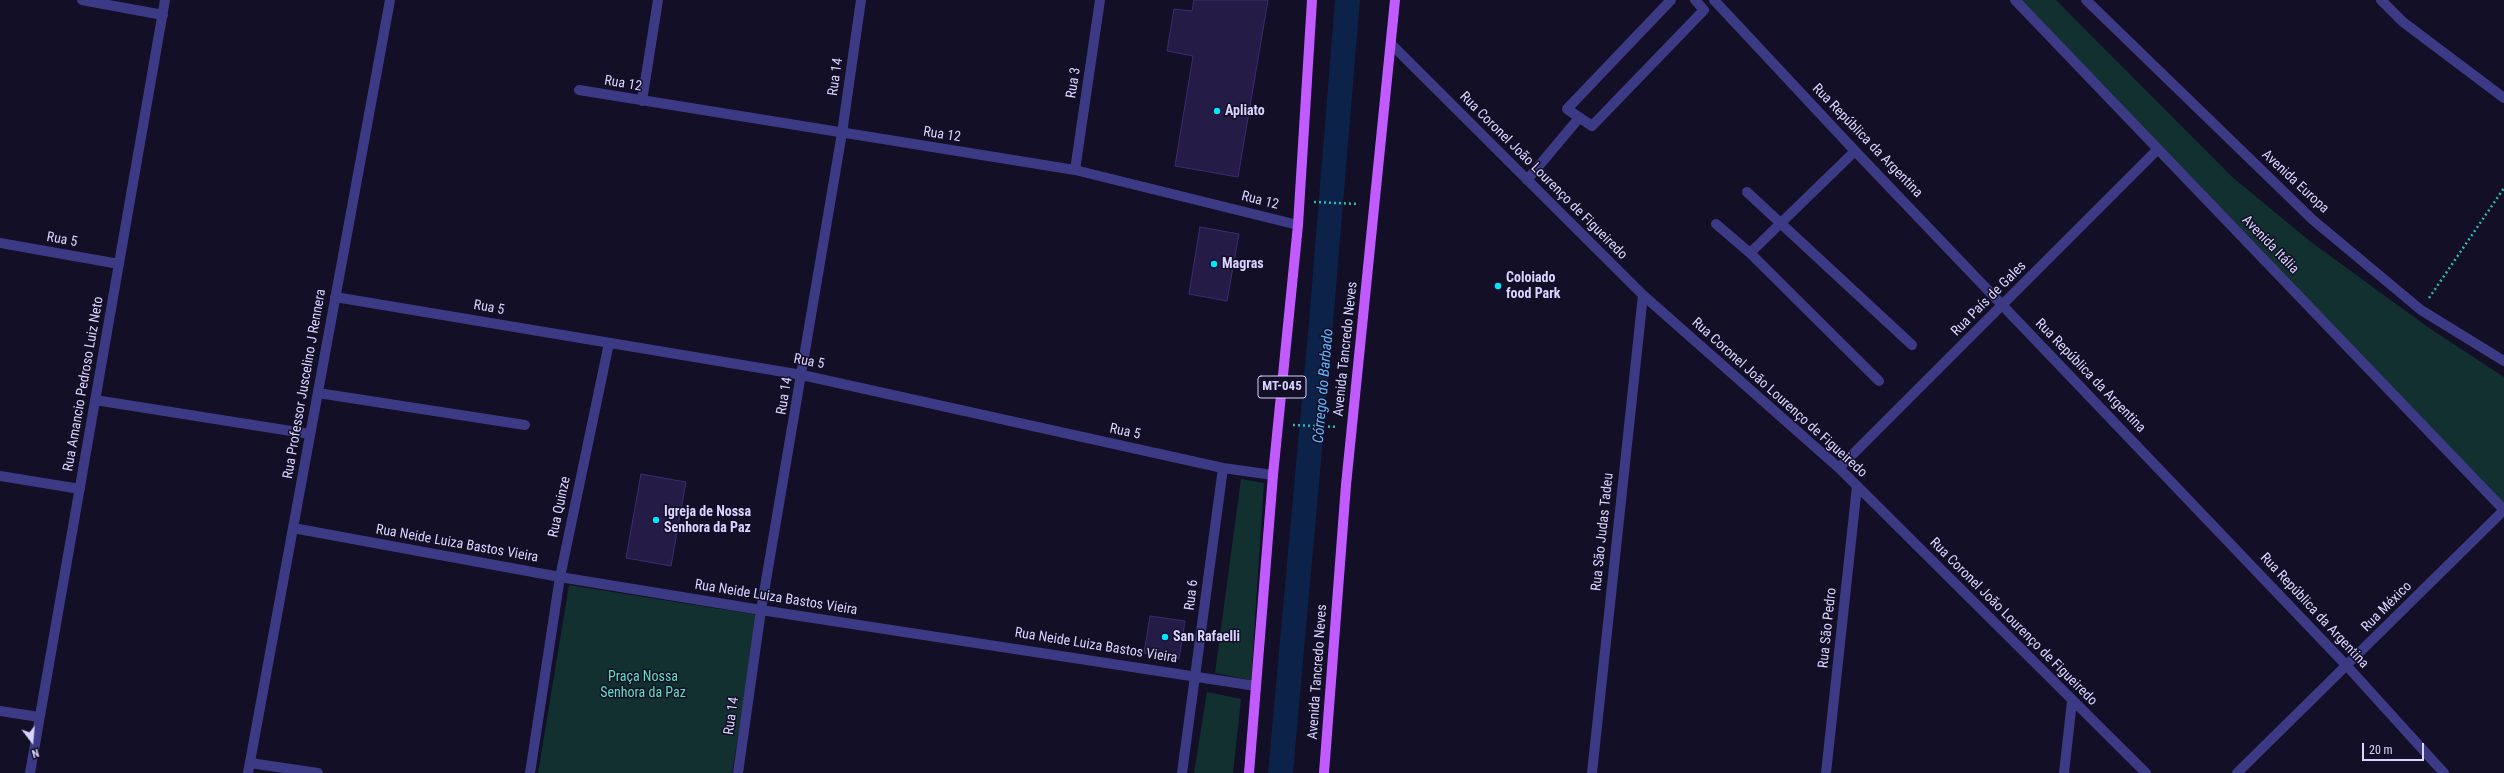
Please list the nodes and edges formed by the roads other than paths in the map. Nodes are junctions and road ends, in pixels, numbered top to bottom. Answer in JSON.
{"nodes":[{"id":1,"x":82,"y":0,"type":"edge"},
{"id":2,"x":165,"y":0,"type":"edge"},
{"id":3,"x":390,"y":0,"type":"edge"},
{"id":4,"x":658,"y":0,"type":"edge"},
{"id":5,"x":860,"y":0,"type":"edge"},
{"id":6,"x":1100,"y":0,"type":"edge"},
{"id":7,"x":1312,"y":0,"type":"edge"},
{"id":8,"x":1395,"y":0,"type":"edge"},
{"id":9,"x":1671,"y":0,"type":"edge"},
{"id":10,"x":1695,"y":0,"type":"edge"},
{"id":11,"x":1714,"y":0,"type":"edge"},
{"id":12,"x":2015,"y":0,"type":"edge"},
{"id":13,"x":2086,"y":0,"type":"edge"},
{"id":14,"x":2381,"y":0,"type":"edge"},
{"id":15,"x":163,"y":15,"type":"junction"},
{"id":16,"x":1392,"y":45,"type":"junction"},
{"id":17,"x":579,"y":90,"type":"dead end"},
{"id":18,"x":2504,"y":98,"type":"edge"},
{"id":19,"x":642,"y":101,"type":"junction"},
{"id":20,"x":1579,"y":118,"type":"junction"},
{"id":21,"x":842,"y":133,"type":"junction"},
{"id":22,"x":2158,"y":149,"type":"junction"},
{"id":23,"x":1856,"y":151,"type":"junction"},
{"id":24,"x":1075,"y":170,"type":"junction"},
{"id":25,"x":1527,"y":180,"type":"junction"},
{"id":26,"x":1748,"y":192,"type":"dead end"},
{"id":27,"x":1780,"y":223,"type":"junction"},
{"id":28,"x":1716,"y":224,"type":"dead end"},
{"id":29,"x":1298,"y":225,"type":"junction"},
{"id":30,"x":0,"y":243,"type":"edge"},
{"id":31,"x":1750,"y":253,"type":"junction"},
{"id":32,"x":119,"y":264,"type":"junction"},
{"id":33,"x":1643,"y":295,"type":"junction"},
{"id":34,"x":335,"y":296,"type":"junction"},
{"id":35,"x":2003,"y":304,"type":"junction"},
{"id":36,"x":609,"y":343,"type":"junction"},
{"id":37,"x":1912,"y":345,"type":"dead end"},
{"id":38,"x":2504,"y":361,"type":"edge"},
{"id":39,"x":802,"y":375,"type":"junction"},
{"id":40,"x":1879,"y":381,"type":"dead end"},
{"id":41,"x":318,"y":393,"type":"junction"},
{"id":42,"x":95,"y":400,"type":"junction"},
{"id":43,"x":525,"y":425,"type":"dead end"},
{"id":44,"x":310,"y":434,"type":"junction"},
{"id":45,"x":1223,"y":468,"type":"junction"},
{"id":46,"x":1839,"y":468,"type":"junction"},
{"id":47,"x":1273,"y":475,"type":"junction"},
{"id":48,"x":0,"y":476,"type":"edge"},
{"id":49,"x":1857,"y":486,"type":"junction"},
{"id":50,"x":80,"y":489,"type":"junction"},
{"id":51,"x":2504,"y":510,"type":"edge"},
{"id":52,"x":293,"y":528,"type":"junction"},
{"id":53,"x":560,"y":577,"type":"junction"},
{"id":54,"x":761,"y":610,"type":"junction"},
{"id":55,"x":2347,"y":666,"type":"junction"},
{"id":56,"x":1196,"y":676,"type":"junction"},
{"id":57,"x":1256,"y":686,"type":"junction"},
{"id":58,"x":2072,"y":701,"type":"junction"},
{"id":59,"x":0,"y":711,"type":"edge"},
{"id":60,"x":40,"y":717,"type":"junction"},
{"id":61,"x":250,"y":762,"type":"junction"},
{"id":62,"x":30,"y":773,"type":"edge"},
{"id":63,"x":248,"y":773,"type":"edge"},
{"id":64,"x":318,"y":773,"type":"edge"},
{"id":65,"x":530,"y":773,"type":"edge"},
{"id":66,"x":738,"y":773,"type":"edge"},
{"id":67,"x":1182,"y":773,"type":"edge"},
{"id":68,"x":1249,"y":773,"type":"edge"},
{"id":69,"x":1324,"y":773,"type":"edge"},
{"id":70,"x":1592,"y":773,"type":"edge"},
{"id":71,"x":1826,"y":773,"type":"edge"},
{"id":72,"x":2064,"y":773,"type":"edge"},
{"id":73,"x":2146,"y":773,"type":"edge"},
{"id":74,"x":2238,"y":773,"type":"edge"},
{"id":75,"x":2444,"y":773,"type":"edge"}],
"edges":[{"from":1,"to":15,"type":"street"},
{"from":2,"to":15,"type":"street","name":"Rua Amancio Pedroso Luiz Neto"},
{"from":3,"to":34,"type":"street","name":"Rua Professor Juscelino J Rennera"},
{"from":4,"to":19,"type":"street"},
{"from":5,"to":21,"type":"street","name":"Rua 14"},
{"from":6,"to":24,"type":"street","name":"Rua 3"},
{"from":7,"to":29,"type":"main road","number":"MT-045"},
{"from":8,"to":16,"type":"main road","name":"Avenida Tancredo Neves"},
{"from":9,"to":20,"type":"street"},
{"from":10,"to":20,"type":"street"},
{"from":11,"to":23,"type":"street","name":"Rua República da Argentina"},
{"from":12,"to":22,"type":"street","name":"Avenida Itália"},
{"from":13,"to":38,"type":"street","name":"Avenida Europa"},
{"from":14,"to":18,"type":"street"},
{"from":15,"to":32,"type":"street","name":"Rua Amancio Pedroso Luiz Neto"},
{"from":16,"to":25,"type":"street","name":"Rua Coronel João Lourenço de Figueiredo"},
{"from":16,"to":69,"type":"main road","name":"Avenida Tancredo Neves"},
{"from":17,"to":19,"type":"street","name":"Rua 12"},
{"from":19,"to":21,"type":"street","name":"Rua 12"},
{"from":20,"to":25,"type":"street"},
{"from":21,"to":24,"type":"street","name":"Rua 12"},
{"from":21,"to":39,"type":"street","name":"Rua 14"},
{"from":22,"to":35,"type":"street","name":"Rua País de Gales"},
{"from":22,"to":51,"type":"street","name":"Avenida Itália"},
{"from":23,"to":27,"type":"street"},
{"from":23,"to":35,"type":"street","name":"Rua República da Argentina"},
{"from":24,"to":29,"type":"street","name":"Rua 12"},
{"from":25,"to":33,"type":"street","name":"Rua Coronel João Lourenço de Figueiredo"},
{"from":26,"to":27,"type":"street"},
{"from":27,"to":31,"type":"street"},
{"from":27,"to":37,"type":"street"},
{"from":28,"to":31,"type":"street"},
{"from":29,"to":47,"type":"main road","number":"MT-045"},
{"from":30,"to":32,"type":"street","name":"Rua 5"},
{"from":31,"to":40,"type":"street"},
{"from":32,"to":42,"type":"street","name":"Rua Amancio Pedroso Luiz Neto"},
{"from":33,"to":46,"type":"street","name":"Rua Coronel João Lourenço de Figueiredo"},
{"from":33,"to":70,"type":"street","name":"Rua São Judas Tadeu"},
{"from":34,"to":36,"type":"street","name":"Rua 5"},
{"from":34,"to":41,"type":"street","name":"Rua Professor Juscelino J Rennera"},
{"from":35,"to":46,"type":"street","name":"Rua País de Gales"},
{"from":35,"to":55,"type":"street","name":"Rua República da Argentina"},
{"from":36,"to":39,"type":"street","name":"Rua 5"},
{"from":36,"to":53,"type":"street","name":"Rua Quinze"},
{"from":39,"to":45,"type":"street","name":"Rua 5"},
{"from":39,"to":54,"type":"street","name":"Rua 14"},
{"from":41,"to":43,"type":"street"},
{"from":41,"to":44,"type":"street","name":"Rua Professor Juscelino J Rennera"},
{"from":42,"to":44,"type":"street"},
{"from":42,"to":50,"type":"street","name":"Rua Amancio Pedroso Luiz Neto"},
{"from":44,"to":52,"type":"street","name":"Rua Professor Juscelino J Rennera"},
{"from":45,"to":47,"type":"street","name":"Rua 5"},
{"from":45,"to":56,"type":"street","name":"Rua 6"},
{"from":46,"to":49,"type":"street","name":"Rua Coronel João Lourenço de Figueiredo"},
{"from":47,"to":57,"type":"main road","number":"MT-045"},
{"from":48,"to":50,"type":"street"},
{"from":49,"to":58,"type":"street","name":"Rua Coronel João Lourenço de Figueiredo"},
{"from":49,"to":71,"type":"street","name":"Rua São Pedro"},
{"from":50,"to":60,"type":"street","name":"Rua Amancio Pedroso Luiz Neto"},
{"from":51,"to":55,"type":"street","name":"Rua México"},
{"from":52,"to":53,"type":"street","name":"Rua Neide Luiza Bastos Vieira"},
{"from":52,"to":61,"type":"street","name":"Rua Professor Juscelino J Rennera"},
{"from":53,"to":54,"type":"street","name":"Rua Neide Luiza Bastos Vieira"},
{"from":53,"to":65,"type":"street","name":"Rua Quinze"},
{"from":54,"to":56,"type":"street","name":"Rua Neide Luiza Bastos Vieira"},
{"from":54,"to":66,"type":"street","name":"Rua 14"},
{"from":55,"to":74,"type":"street","name":"Rua México"},
{"from":55,"to":75,"type":"street","name":"Rua República da Argentina"},
{"from":56,"to":57,"type":"street","name":"Rua Neide Luiza Bastos Vieira"},
{"from":56,"to":67,"type":"street","name":"Rua 6"},
{"from":57,"to":68,"type":"main road","number":"MT-045"},
{"from":58,"to":72,"type":"street"},
{"from":58,"to":73,"type":"street","name":"Rua Coronel João Lourenço de Figueiredo"},
{"from":59,"to":60,"type":"street"},
{"from":60,"to":62,"type":"street","name":"Rua Amancio Pedroso Luiz Neto"},
{"from":61,"to":63,"type":"street","name":"Rua Professor Juscelino J Rennera"},
{"from":61,"to":64,"type":"street"}]}
